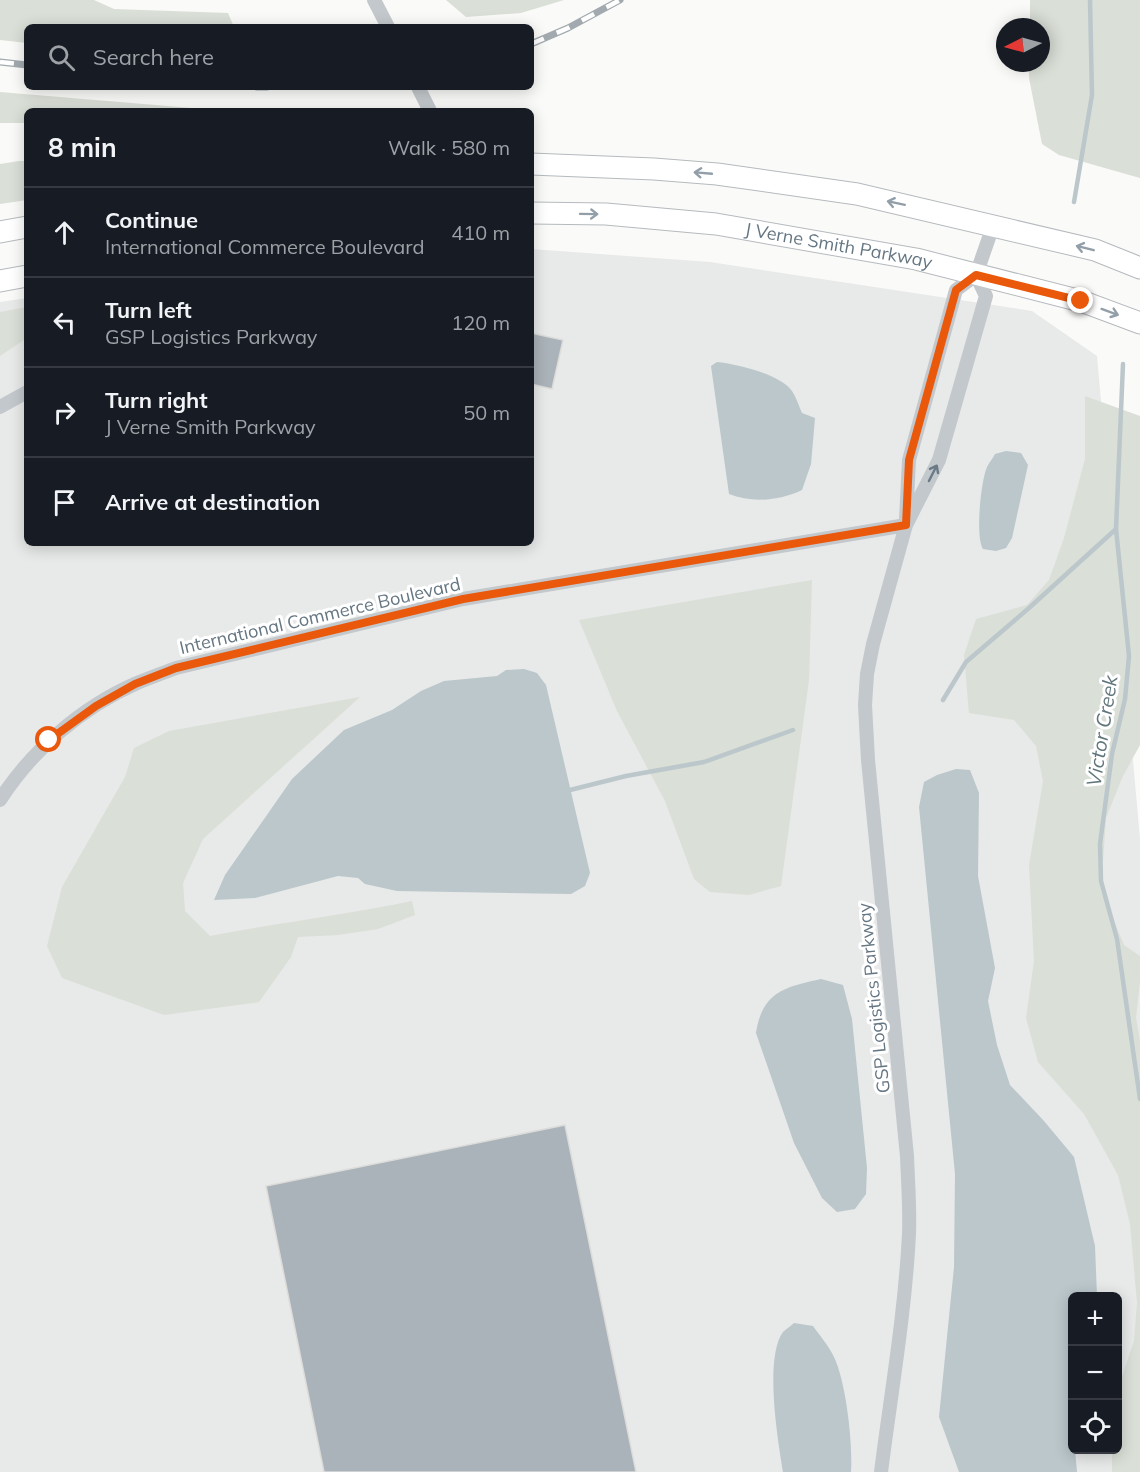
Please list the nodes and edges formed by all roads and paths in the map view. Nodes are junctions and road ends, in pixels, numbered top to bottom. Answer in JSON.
{"nodes":[{"id":1,"x":374,"y":0,"type":"edge"},
{"id":2,"x":386,"y":24,"type":"edge"},
{"id":3,"x":420,"y":90,"type":"edge"},
{"id":4,"x":428,"y":108,"type":"edge"},
{"id":5,"x":534,"y":164,"type":"edge"},
{"id":6,"x":534,"y":213,"type":"edge"},
{"id":7,"x":993,"y":226,"type":"junction"},
{"id":8,"x":24,"y":228,"type":"edge"},
{"id":9,"x":0,"y":232,"type":"edge"},
{"id":10,"x":1140,"y":268,"type":"edge"},
{"id":11,"x":976,"y":275,"type":"junction"},
{"id":12,"x":24,"y":277,"type":"edge"},
{"id":13,"x":0,"y":281,"type":"edge"},
{"id":14,"x":1140,"y":323,"type":"edge"},
{"id":15,"x":24,"y":394,"type":"edge"},
{"id":16,"x":0,"y":407,"type":"edge"},
{"id":17,"x":906,"y":525,"type":"junction"},
{"id":18,"x":0,"y":800,"type":"edge"},
{"id":19,"x":881,"y":1472,"type":"edge"}],
"edges":[{"from":1,"to":2,"type":"street"},
{"from":3,"to":4,"type":"street"},
{"from":7,"to":5,"type":"main road","one_way":true},
{"from":6,"to":11,"type":"main road","name":"J Verne Smith Parkway","one_way":true},
{"from":10,"to":7,"type":"main road","one_way":true},
{"from":7,"to":11,"type":"street","name":"GSP Logistics Parkway"},
{"from":8,"to":9,"type":"main road"},
{"from":11,"to":14,"type":"main road","name":"J Verne Smith Parkway","one_way":true},
{"from":11,"to":17,"type":"street","name":"GSP Logistics Parkway"},
{"from":17,"to":11,"type":"street","name":"GSP Logistics Parkway","one_way":true},
{"from":12,"to":13,"type":"main road"},
{"from":15,"to":16,"type":"street"},
{"from":17,"to":18,"type":"street","name":"International Commerce Boulevard"},
{"from":17,"to":19,"type":"street","name":"GSP Logistics Parkway"}]}
